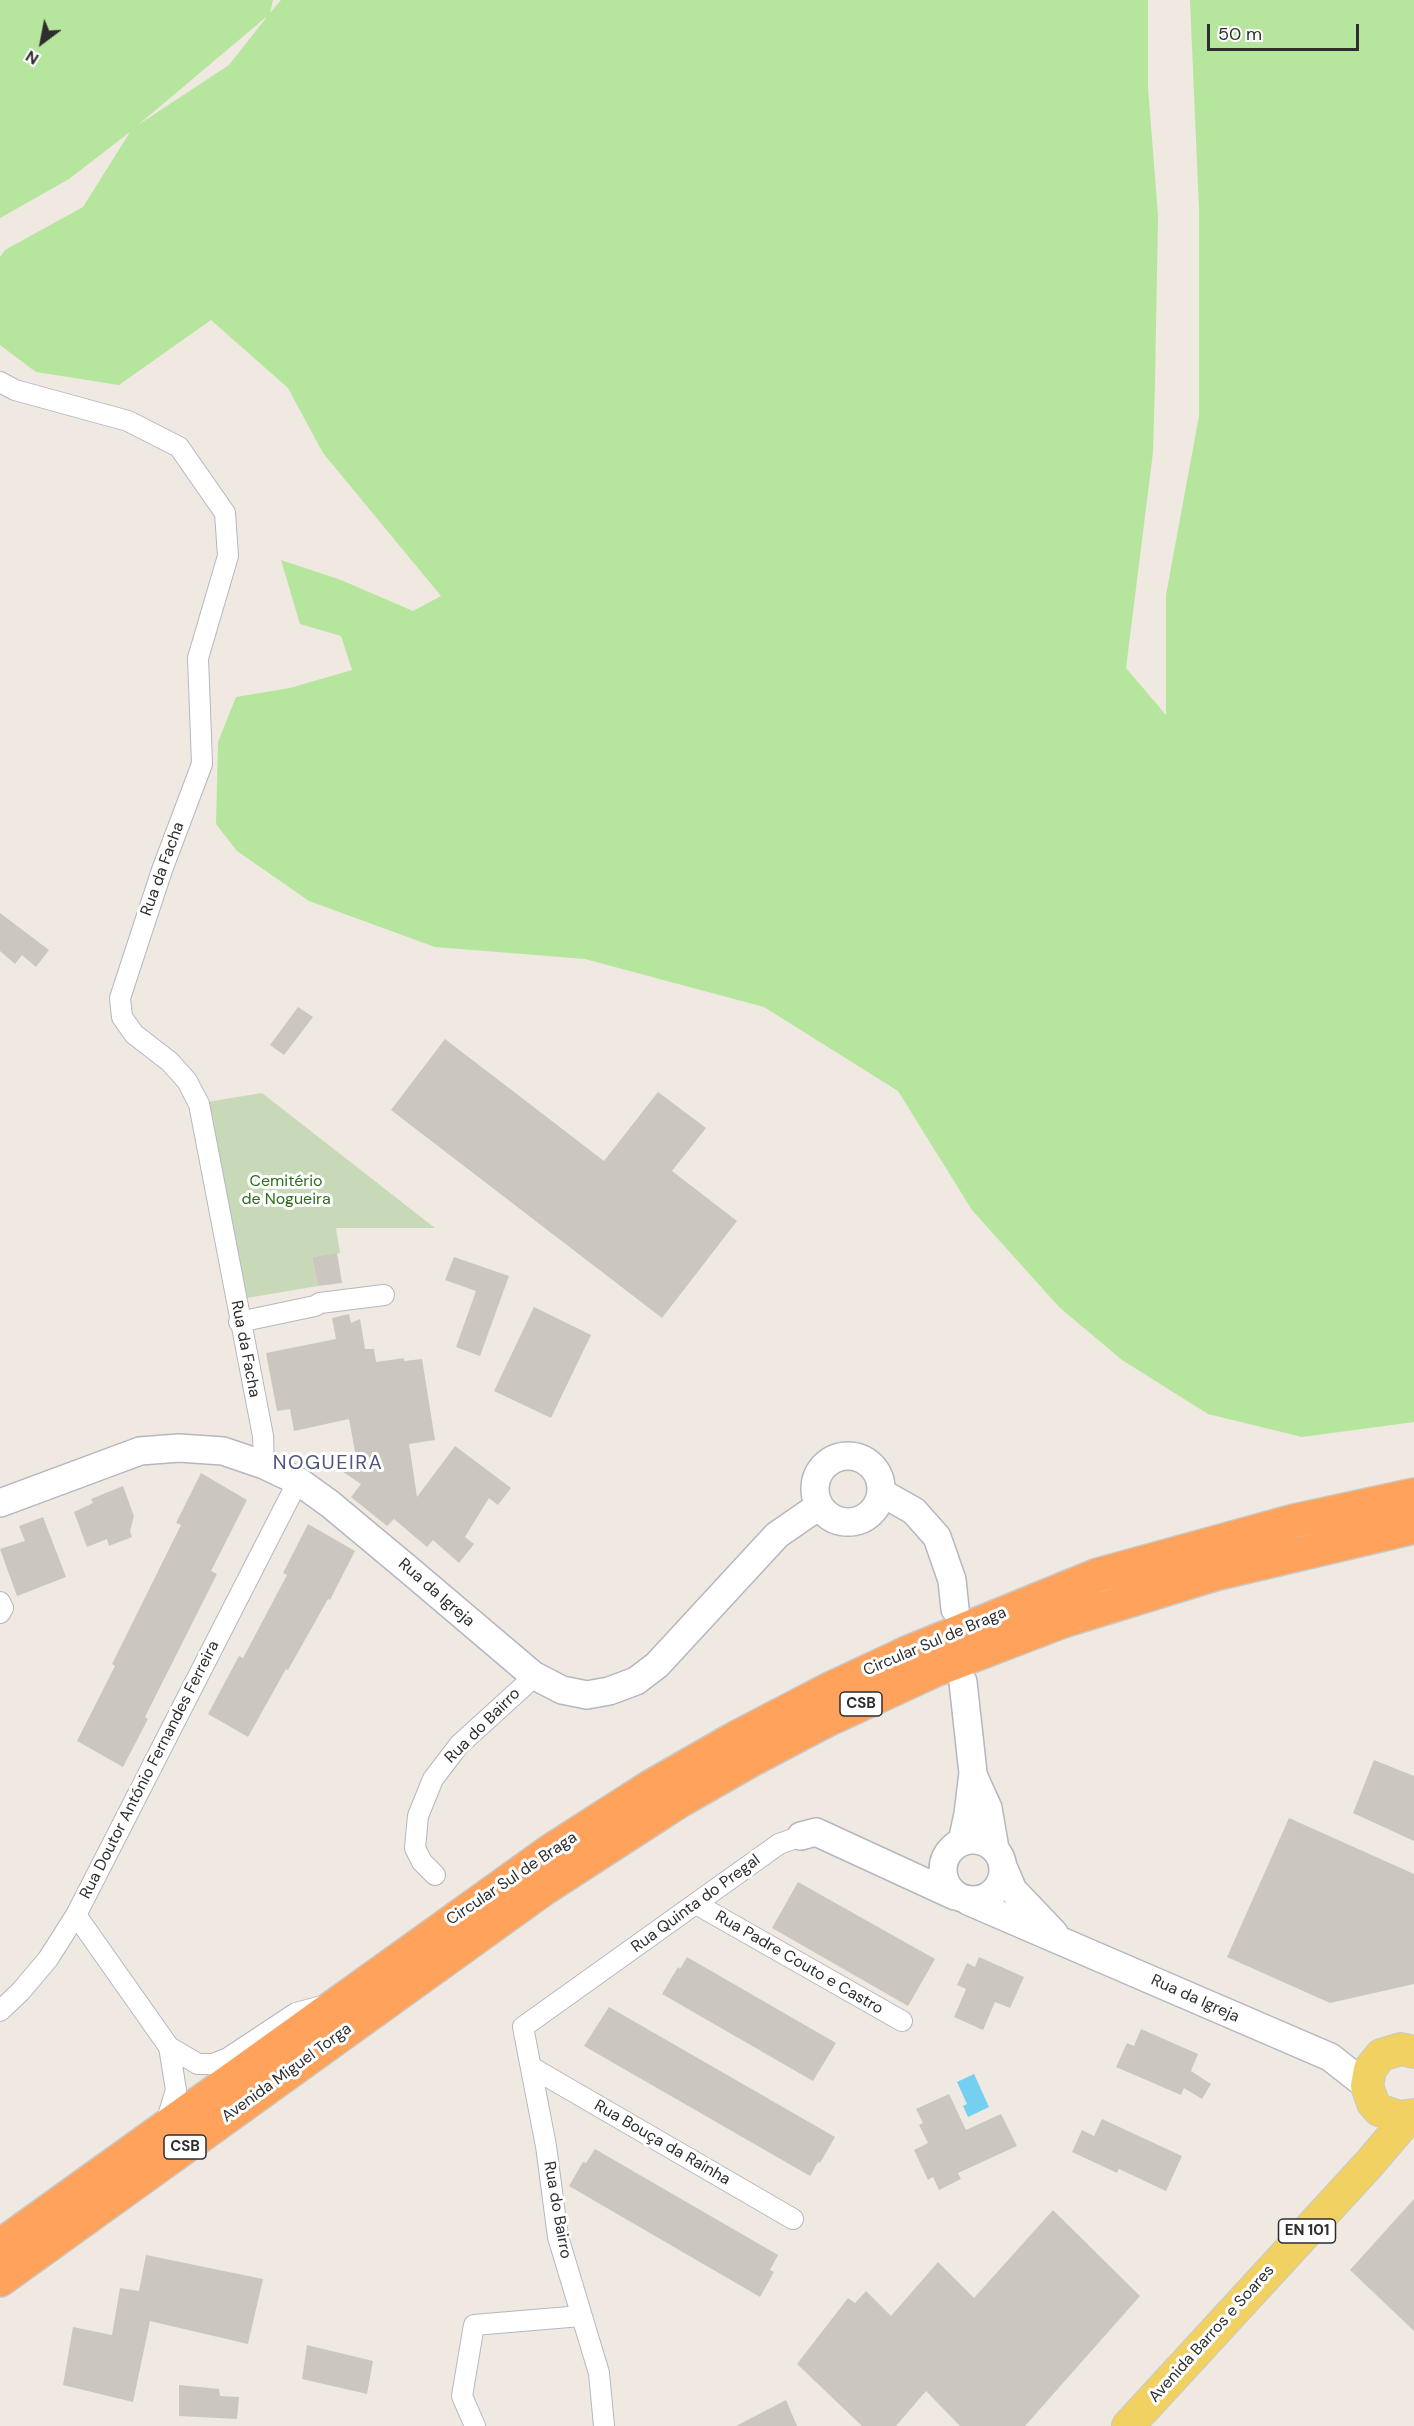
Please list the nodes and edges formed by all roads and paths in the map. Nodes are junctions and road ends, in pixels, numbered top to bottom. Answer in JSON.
{"nodes":[{"id":1,"x":0,"y":382,"type":"edge"},
{"id":2,"x":384,"y":1295,"type":"dead end"},
{"id":3,"x":239,"y":1322,"type":"junction"},
{"id":4,"x":264,"y":1465,"type":"junction"},
{"id":5,"x":298,"y":1481,"type":"junction"},
{"id":6,"x":882,"y":1494,"type":"junction"},
{"id":7,"x":1414,"y":1495,"type":"edge"},
{"id":8,"x":0,"y":1503,"type":"edge"},
{"id":9,"x":819,"y":1506,"type":"junction"},
{"id":10,"x":1414,"y":1527,"type":"edge"},
{"id":11,"x":0,"y":1602,"type":"edge"},
{"id":12,"x":955,"y":1609,"type":"dead end"},
{"id":13,"x":0,"y":1613,"type":"edge"},
{"id":14,"x":533,"y":1675,"type":"junction"},
{"id":15,"x":963,"y":1682,"type":"dead end"},
{"id":16,"x":973,"y":1773,"type":"junction"},
{"id":17,"x":801,"y":1836,"type":"joint"},
{"id":18,"x":956,"y":1845,"type":"junction"},
{"id":19,"x":999,"y":1859,"type":"junction"},
{"id":20,"x":881,"y":1862,"type":"junction"},
{"id":21,"x":435,"y":1875,"type":"dead end"},
{"id":22,"x":961,"y":1898,"type":"junction"},
{"id":23,"x":696,"y":1904,"type":"junction"},
{"id":24,"x":76,"y":1916,"type":"junction"},
{"id":25,"x":1060,"y":1940,"type":"junction"},
{"id":26,"x":353,"y":2003,"type":"junction"},
{"id":27,"x":0,"y":2012,"type":"edge"},
{"id":28,"x":902,"y":2021,"type":"dead end"},
{"id":29,"x":523,"y":2027,"type":"joint"},
{"id":30,"x":169,"y":2047,"type":"junction"},
{"id":31,"x":1414,"y":2052,"type":"edge"},
{"id":32,"x":531,"y":2067,"type":"junction"},
{"id":33,"x":1389,"y":2098,"type":"edge"},
{"id":34,"x":164,"y":2128,"type":"junction"},
{"id":35,"x":793,"y":2219,"type":"dead end"},
{"id":36,"x":0,"y":2246,"type":"edge"},
{"id":37,"x":0,"y":2280,"type":"edge"},
{"id":38,"x":581,"y":2316,"type":"junction"},
{"id":39,"x":475,"y":2426,"type":"edge"},
{"id":40,"x":604,"y":2426,"type":"edge"},
{"id":41,"x":1128,"y":2426,"type":"edge"}],
"edges":[{"from":1,"to":3,"type":"street","name":"Rua da Facha"},
{"from":2,"to":3,"type":"street"},
{"from":3,"to":4,"type":"street","name":"Rua da Facha"},
{"from":4,"to":5,"type":"street","name":"Rua da Igreja"},
{"from":4,"to":8,"type":"street","name":"Rua da Igreja"},
{"from":5,"to":14,"type":"street","name":"Rua da Igreja"},
{"from":5,"to":24,"type":"street","name":"Rua Doutor António Fernandes Ferreira"},
{"from":6,"to":9,"type":"street"},
{"from":6,"to":9,"type":"street"},
{"from":6,"to":12,"type":"street"},
{"from":7,"to":26,"type":"highway","name":"Circular Sul de Braga","number":"CSB"},
{"from":9,"to":14,"type":"street","name":"Rua da Igreja"},
{"from":10,"to":26,"type":"highway","name":"Circular Sul de Braga","number":"CSB"},
{"from":11,"to":13,"type":"street"},
{"from":14,"to":21,"type":"street","name":"Rua do Bairro"},
{"from":15,"to":16,"type":"street","name":"Rua da Igreja"},
{"from":16,"to":18,"type":"street","name":"Rua da Igreja"},
{"from":16,"to":19,"type":"street","name":"Rua da Igreja"},
{"from":17,"to":20,"type":"street","name":"Rua Quinta do Pregal"},
{"from":17,"to":23,"type":"street","name":"Rua Quinta do Pregal"},
{"from":18,"to":19,"type":"street"},
{"from":18,"to":20,"type":"street"},
{"from":18,"to":22,"type":"street"},
{"from":19,"to":22,"type":"street"},
{"from":19,"to":25,"type":"street","name":"Rua da Igreja"},
{"from":20,"to":22,"type":"street","name":"Rua Quinta do Pregal"},
{"from":22,"to":25,"type":"street","name":"Rua da Igreja"},
{"from":23,"to":28,"type":"street","name":"Rua Padre Couto e Castro"},
{"from":23,"to":29,"type":"street","name":"Rua Quinta do Pregal"},
{"from":24,"to":27,"type":"street"},
{"from":24,"to":30,"type":"street","name":"Rua Doutor António Fernandes Ferreira"},
{"from":25,"to":33,"type":"street","name":"Rua da Igreja"},
{"from":26,"to":30,"type":"street","name":"Rua Doutor António Fernandes Ferreira"},
{"from":26,"to":34,"type":"highway","name":"Avenida Miguel Torga","number":"CSB"},
{"from":26,"to":37,"type":"highway","name":"Avenida Miguel Torga","number":"CSB"},
{"from":29,"to":32,"type":"street","name":"Rua do Bairro"},
{"from":30,"to":34,"type":"street","name":"Rua Doutor António Fernandes Ferreira"},
{"from":31,"to":33,"type":"main road"},
{"from":32,"to":35,"type":"street","name":"Rua Bouça da Rainha"},
{"from":32,"to":38,"type":"street","name":"Rua do Bairro"},
{"from":33,"to":41,"type":"main road","name":"Avenida Barros e Soares","number":"EN 101"},
{"from":34,"to":36,"type":"highway","name":"Avenida Miguel Torga","number":"CSB"},
{"from":38,"to":39,"type":"street"},
{"from":38,"to":40,"type":"street","name":"Rua do Bairro"}]}
